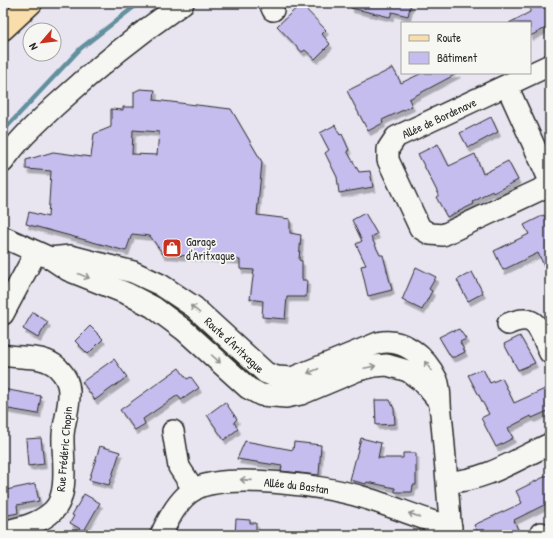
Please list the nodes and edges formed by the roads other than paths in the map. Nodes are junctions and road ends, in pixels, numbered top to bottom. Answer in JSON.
{"nodes":[{"id":1,"x":31,"y":3,"type":"edge"},
{"id":2,"x":183,"y":3,"type":"edge"},
{"id":3,"x":3,"y":30,"type":"edge"},
{"id":4,"x":550,"y":65,"type":"edge"},
{"id":5,"x":507,"y":86,"type":"junction"},
{"id":6,"x":3,"y":162,"type":"edge"},
{"id":7,"x":550,"y":181,"type":"edge"},
{"id":8,"x":550,"y":185,"type":"edge"},
{"id":9,"x":3,"y":237,"type":"edge"},
{"id":10,"x":43,"y":255,"type":"junction"},
{"id":11,"x":3,"y":314,"type":"edge"},
{"id":12,"x":508,"y":324,"type":"dead end"},
{"id":13,"x":550,"y":353,"type":"edge"},
{"id":14,"x":3,"y":355,"type":"edge"},
{"id":15,"x":173,"y":431,"type":"dead end"},
{"id":16,"x":550,"y":444,"type":"edge"},
{"id":17,"x":448,"y":482,"type":"junction"},
{"id":18,"x":194,"y":490,"type":"junction"},
{"id":19,"x":451,"y":531,"type":"edge"},
{"id":20,"x":3,"y":532,"type":"edge"},
{"id":21,"x":161,"y":535,"type":"edge"}],
"edges":[{"from":1,"to":3,"type":"main road"},
{"from":2,"to":6,"type":"street"},
{"from":4,"to":5,"type":"street","name":"Allée de Bordenave"},
{"from":5,"to":7,"type":"street"},
{"from":5,"to":8,"type":"street","name":"Allée de Bordenave"},
{"from":9,"to":10,"type":"street"},
{"from":10,"to":11,"type":"street"},
{"from":10,"to":17,"type":"street","name":"Route d'Aritxague"},
{"from":12,"to":13,"type":"street"},
{"from":14,"to":20,"type":"street","name":"Rue Frédéric Chopin"},
{"from":15,"to":18,"type":"street"},
{"from":16,"to":17,"type":"street"},
{"from":17,"to":19,"type":"street","name":"Route d'Aritxague"},
{"from":19,"to":18,"type":"street","name":"Allée du Bastan","one_way":true},
{"from":18,"to":21,"type":"street","name":"Allée du Bastan"}]}
